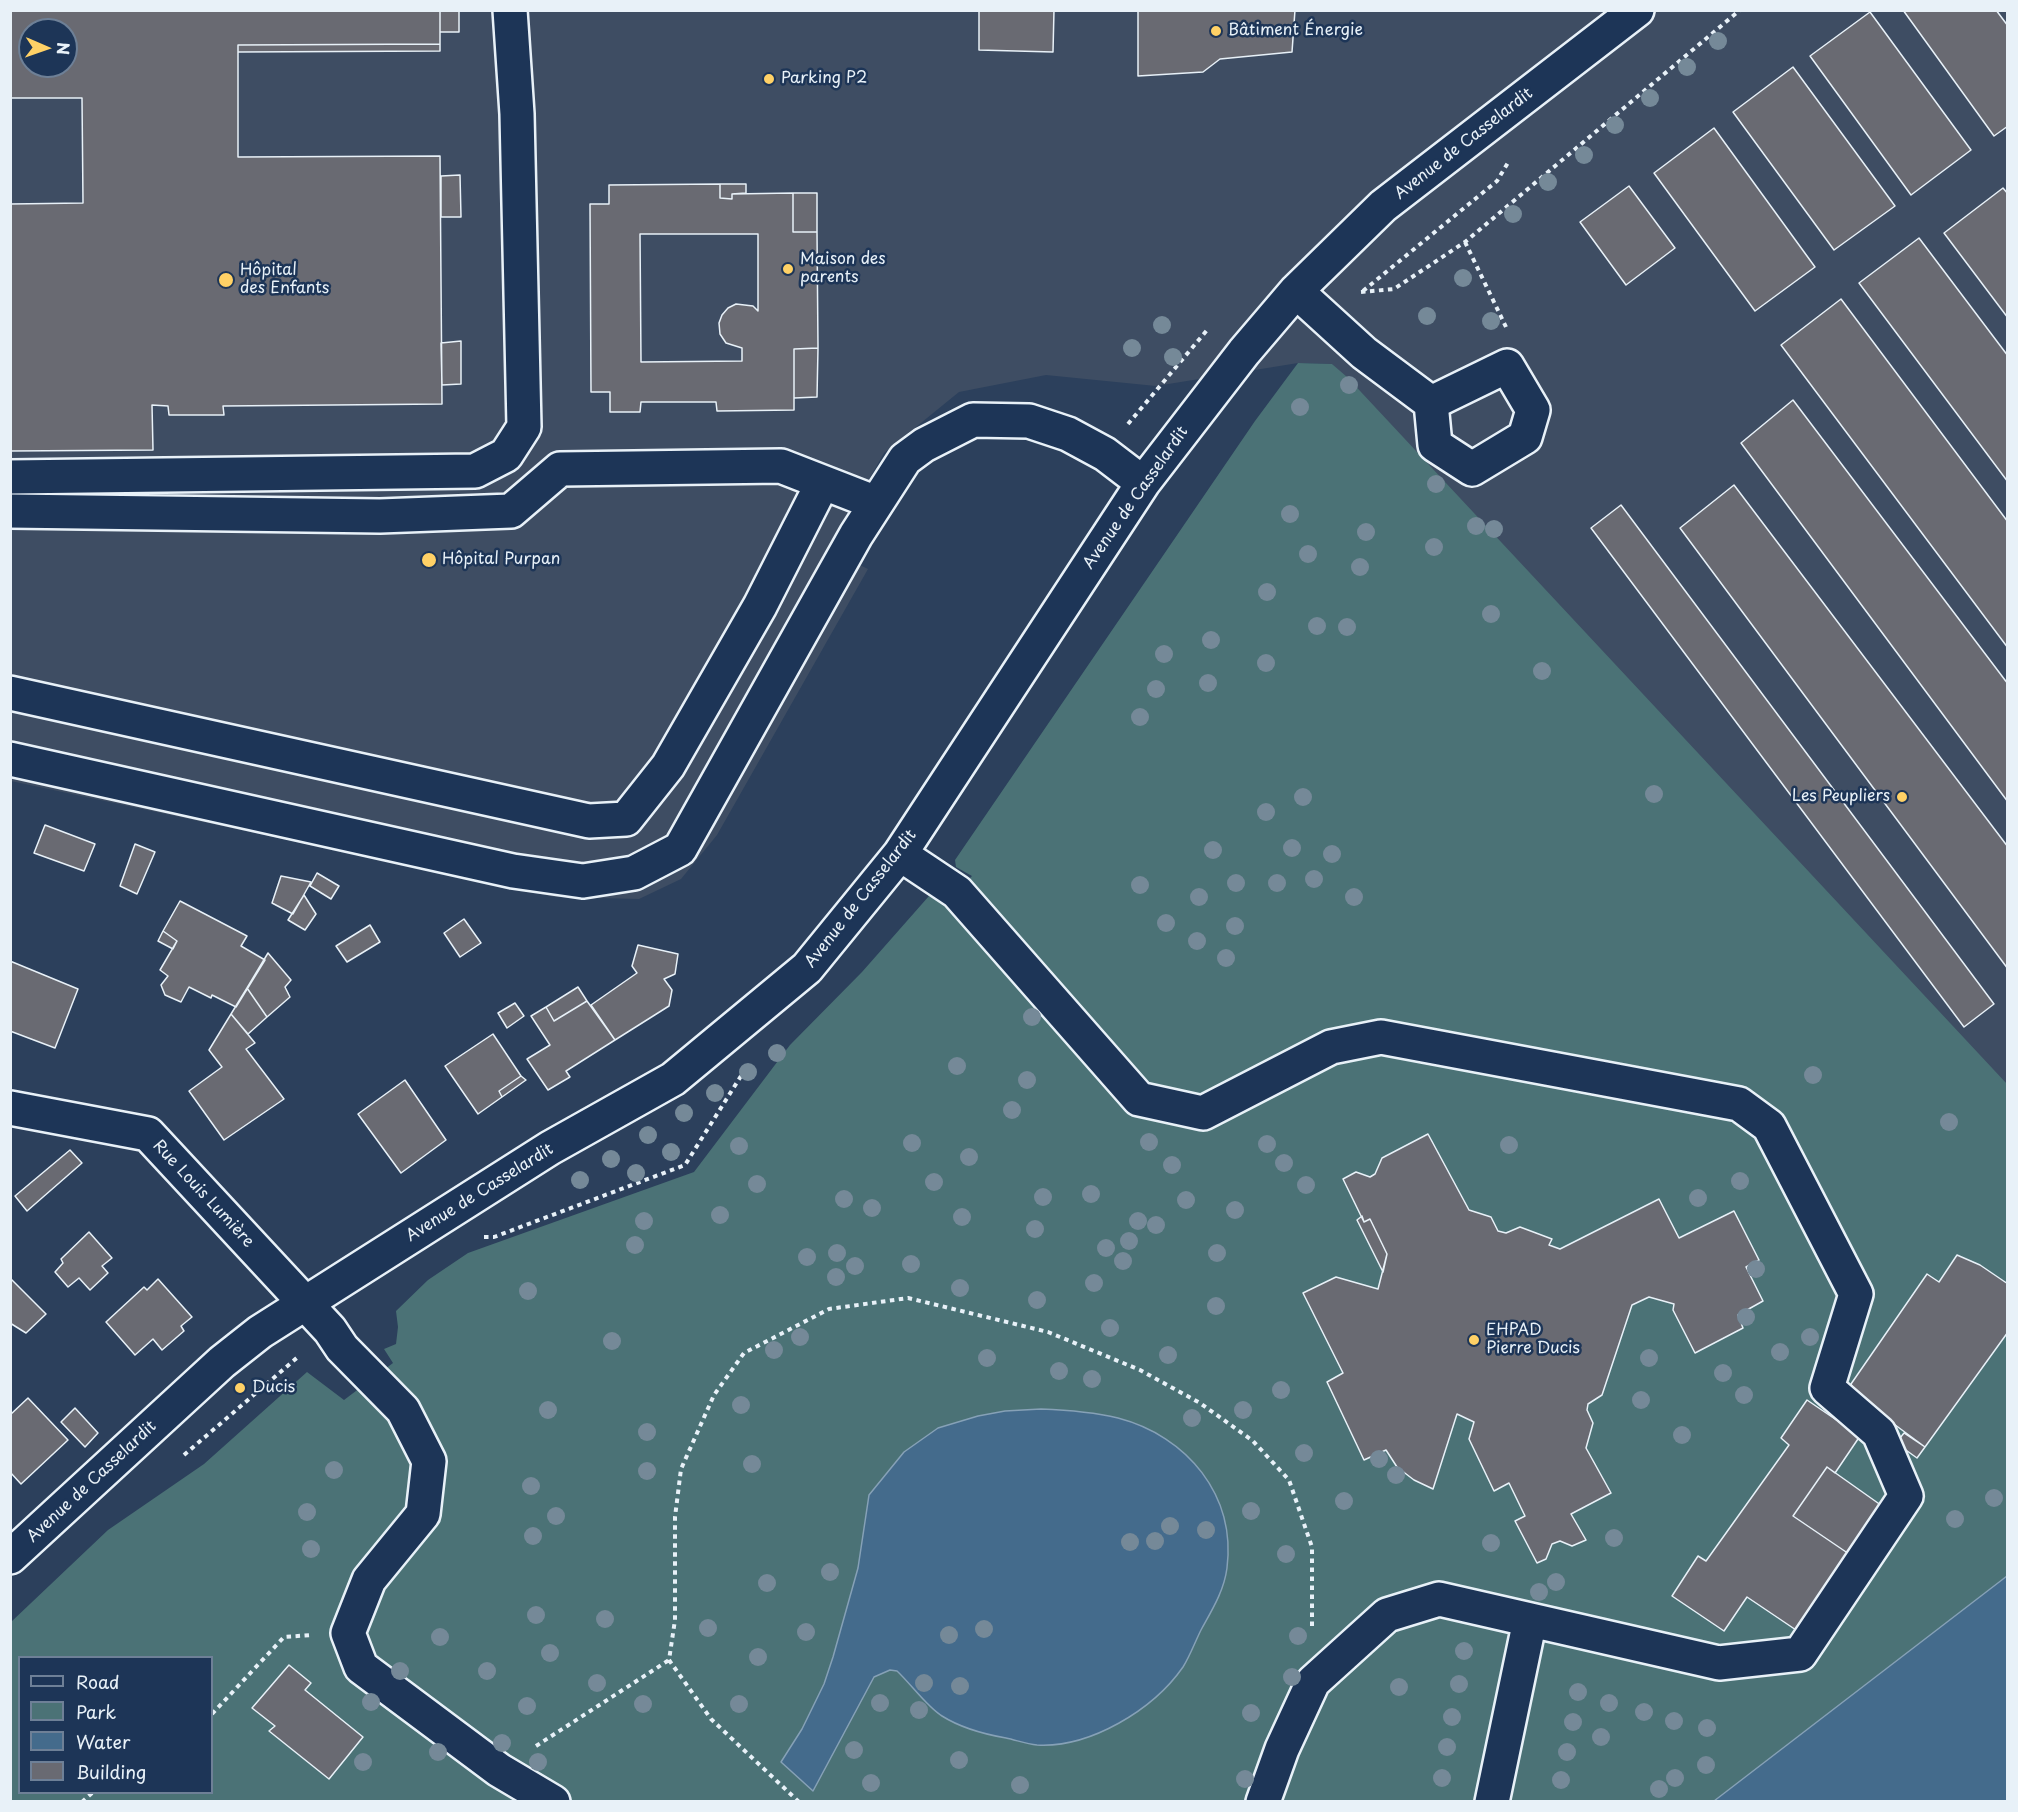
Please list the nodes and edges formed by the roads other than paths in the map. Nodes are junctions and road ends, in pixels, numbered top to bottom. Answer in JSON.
{"nodes":[{"id":1,"x":510,"y":10,"type":"edge"},
{"id":2,"x":1637,"y":10,"type":"edge"},
{"id":3,"x":1296,"y":291,"type":"junction"},
{"id":4,"x":1431,"y":403,"type":"junction"},
{"id":5,"x":10,"y":477,"type":"edge"},
{"id":6,"x":1143,"y":483,"type":"junction"},
{"id":7,"x":822,"y":484,"type":"junction"},
{"id":8,"x":876,"y":503,"type":"junction"},
{"id":9,"x":10,"y":511,"type":"edge"},
{"id":10,"x":10,"y":693,"type":"edge"},
{"id":11,"x":10,"y":759,"type":"edge"},
{"id":12,"x":900,"y":854,"type":"junction"},
{"id":13,"x":10,"y":1108,"type":"edge"},
{"id":14,"x":304,"y":1303,"type":"junction"},
{"id":15,"x":10,"y":1557,"type":"edge"},
{"id":16,"x":1530,"y":1620,"type":"junction"},
{"id":17,"x":554,"y":1802,"type":"edge"},
{"id":18,"x":1263,"y":1802,"type":"edge"},
{"id":19,"x":1492,"y":1802,"type":"edge"}],
"edges":[{"from":1,"to":5,"type":"street"},
{"from":2,"to":3,"type":"street","name":"Avenue de Casselardit"},
{"from":3,"to":4,"type":"street"},
{"from":3,"to":6,"type":"street","name":"Avenue de Casselardit"},
{"from":4,"to":4,"type":"street"},
{"from":6,"to":8,"type":"street"},
{"from":6,"to":12,"type":"street","name":"Avenue de Casselardit"},
{"from":7,"to":8,"type":"street"},
{"from":7,"to":9,"type":"street"},
{"from":7,"to":10,"type":"street"},
{"from":8,"to":11,"type":"street"},
{"from":12,"to":14,"type":"street","name":"Avenue de Casselardit"},
{"from":12,"to":16,"type":"street"},
{"from":13,"to":14,"type":"street","name":"Rue Louis Lumière"},
{"from":14,"to":15,"type":"street","name":"Avenue de Casselardit"},
{"from":14,"to":17,"type":"street","name":"Rue Louis Lumière"},
{"from":16,"to":18,"type":"street"},
{"from":16,"to":19,"type":"street"}]}
